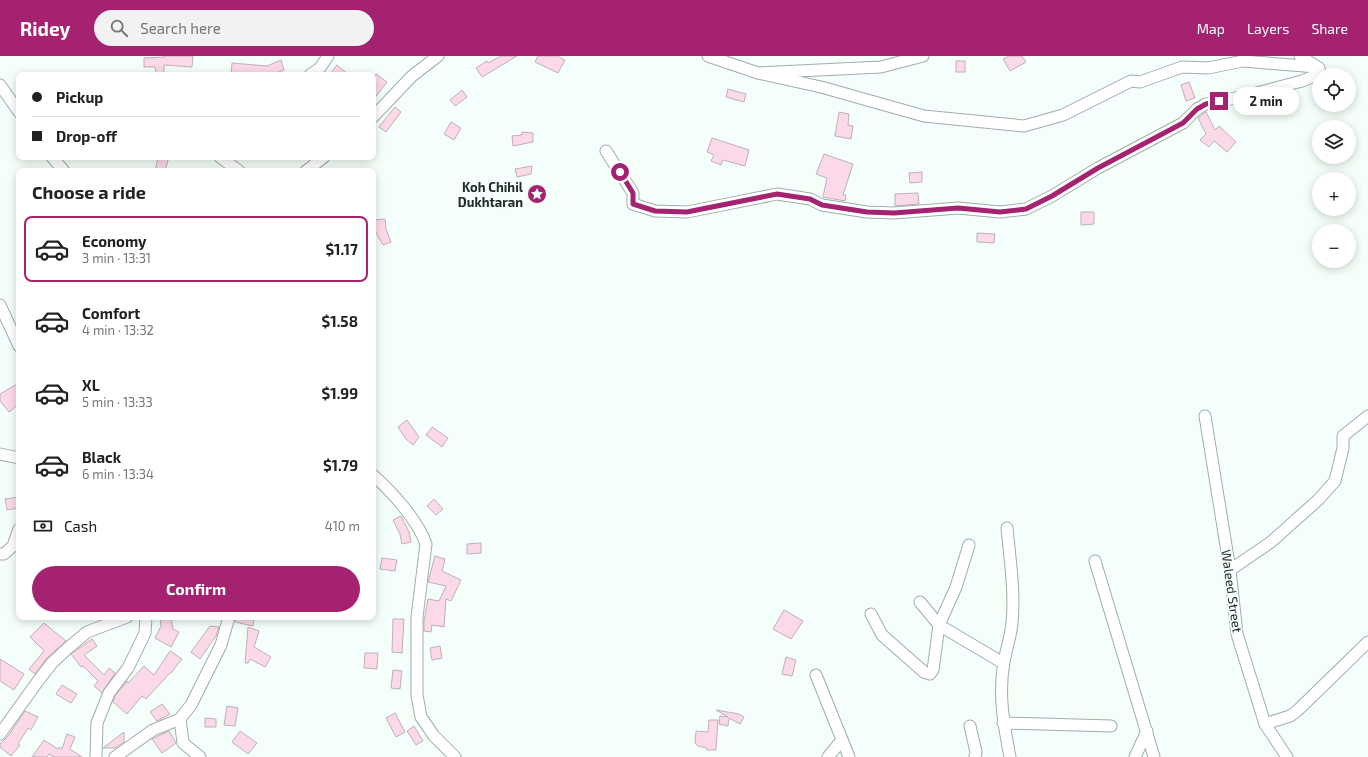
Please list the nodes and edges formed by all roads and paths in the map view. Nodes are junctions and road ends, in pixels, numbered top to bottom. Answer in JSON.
{"nodes":[{"id":1,"x":328,"y":56,"type":"edge"},
{"id":2,"x":438,"y":56,"type":"edge"},
{"id":3,"x":708,"y":56,"type":"edge"},
{"id":4,"x":923,"y":56,"type":"edge"},
{"id":5,"x":1300,"y":56,"type":"edge"},
{"id":6,"x":1319,"y":68,"type":"joint"},
{"id":7,"x":314,"y":72,"type":"edge"},
{"id":8,"x":758,"y":73,"type":"junction"},
{"id":9,"x":1312,"y":77,"type":"edge"},
{"id":10,"x":0,"y":85,"type":"edge"},
{"id":11,"x":16,"y":108,"type":"edge"},
{"id":12,"x":376,"y":114,"type":"edge"},
{"id":13,"x":606,"y":151,"type":"dead end"},
{"id":14,"x":55,"y":160,"type":"edge"},
{"id":15,"x":224,"y":160,"type":"edge"},
{"id":16,"x":320,"y":160,"type":"edge"},
{"id":17,"x":61,"y":168,"type":"edge"},
{"id":18,"x":235,"y":168,"type":"edge"},
{"id":19,"x":310,"y":168,"type":"edge"},
{"id":20,"x":0,"y":305,"type":"edge"},
{"id":21,"x":16,"y":340,"type":"edge"},
{"id":22,"x":1204,"y":416,"type":"dead end"},
{"id":23,"x":1368,"y":416,"type":"edge"},
{"id":24,"x":0,"y":454,"type":"edge"},
{"id":25,"x":16,"y":457,"type":"edge"},
{"id":26,"x":376,"y":478,"type":"edge"},
{"id":27,"x":1007,"y":528,"type":"dead end"},
{"id":28,"x":16,"y":538,"type":"edge"},
{"id":29,"x":969,"y":545,"type":"dead end"},
{"id":30,"x":0,"y":554,"type":"edge"},
{"id":31,"x":1095,"y":561,"type":"dead end"},
{"id":32,"x":1230,"y":570,"type":"junction"},
{"id":33,"x":920,"y":602,"type":"dead end"},
{"id":34,"x":871,"y":614,"type":"dead end"},
{"id":35,"x":119,"y":620,"type":"edge"},
{"id":36,"x":146,"y":620,"type":"edge"},
{"id":37,"x":228,"y":620,"type":"edge"},
{"id":38,"x":939,"y":625,"type":"junction"},
{"id":39,"x":1368,"y":642,"type":"edge"},
{"id":40,"x":1003,"y":663,"type":"junction"},
{"id":41,"x":816,"y":675,"type":"dead end"},
{"id":42,"x":180,"y":719,"type":"junction"},
{"id":43,"x":1003,"y":723,"type":"junction"},
{"id":44,"x":1266,"y":724,"type":"junction"},
{"id":45,"x":970,"y":726,"type":"dead end"},
{"id":46,"x":1111,"y":726,"type":"dead end"},
{"id":47,"x":1146,"y":731,"type":"junction"},
{"id":48,"x":0,"y":734,"type":"edge"},
{"id":49,"x":842,"y":740,"type":"junction"},
{"id":50,"x":96,"y":757,"type":"edge"},
{"id":51,"x":115,"y":757,"type":"edge"},
{"id":52,"x":200,"y":757,"type":"edge"},
{"id":53,"x":455,"y":757,"type":"edge"},
{"id":54,"x":828,"y":757,"type":"edge"},
{"id":55,"x":849,"y":757,"type":"edge"},
{"id":56,"x":975,"y":757,"type":"edge"},
{"id":57,"x":1010,"y":757,"type":"edge"},
{"id":58,"x":1135,"y":757,"type":"edge"},
{"id":59,"x":1154,"y":757,"type":"edge"},
{"id":60,"x":1287,"y":757,"type":"edge"}],
"edges":[{"from":1,"to":7,"type":"street"},
{"from":2,"to":12,"type":"street"},
{"from":3,"to":8,"type":"street"},
{"from":4,"to":8,"type":"street"},
{"from":5,"to":6,"type":"street"},
{"from":6,"to":8,"type":"street"},
{"from":9,"to":13,"type":"street"},
{"from":10,"to":11,"type":"street"},
{"from":14,"to":17,"type":"street"},
{"from":15,"to":18,"type":"street"},
{"from":16,"to":19,"type":"street"},
{"from":20,"to":21,"type":"street"},
{"from":22,"to":32,"type":"street","name":"Waleed Street"},
{"from":23,"to":32,"type":"street"},
{"from":24,"to":25,"type":"street"},
{"from":26,"to":53,"type":"street"},
{"from":27,"to":40,"type":"street"},
{"from":28,"to":30,"type":"street"},
{"from":29,"to":38,"type":"street"},
{"from":31,"to":47,"type":"street"},
{"from":32,"to":44,"type":"street","name":"Waleed Street"},
{"from":33,"to":38,"type":"street"},
{"from":34,"to":38,"type":"street"},
{"from":35,"to":48,"type":"street"},
{"from":36,"to":50,"type":"street"},
{"from":37,"to":42,"type":"street"},
{"from":38,"to":40,"type":"street"},
{"from":39,"to":44,"type":"street"},
{"from":40,"to":43,"type":"street"},
{"from":41,"to":49,"type":"street"},
{"from":42,"to":51,"type":"street"},
{"from":42,"to":52,"type":"street"},
{"from":43,"to":46,"type":"street"},
{"from":43,"to":57,"type":"street"},
{"from":44,"to":60,"type":"street","name":"Waleed Street"},
{"from":45,"to":56,"type":"street"},
{"from":47,"to":58,"type":"street"},
{"from":47,"to":59,"type":"street"},
{"from":49,"to":54,"type":"street"},
{"from":49,"to":55,"type":"street"}]}
